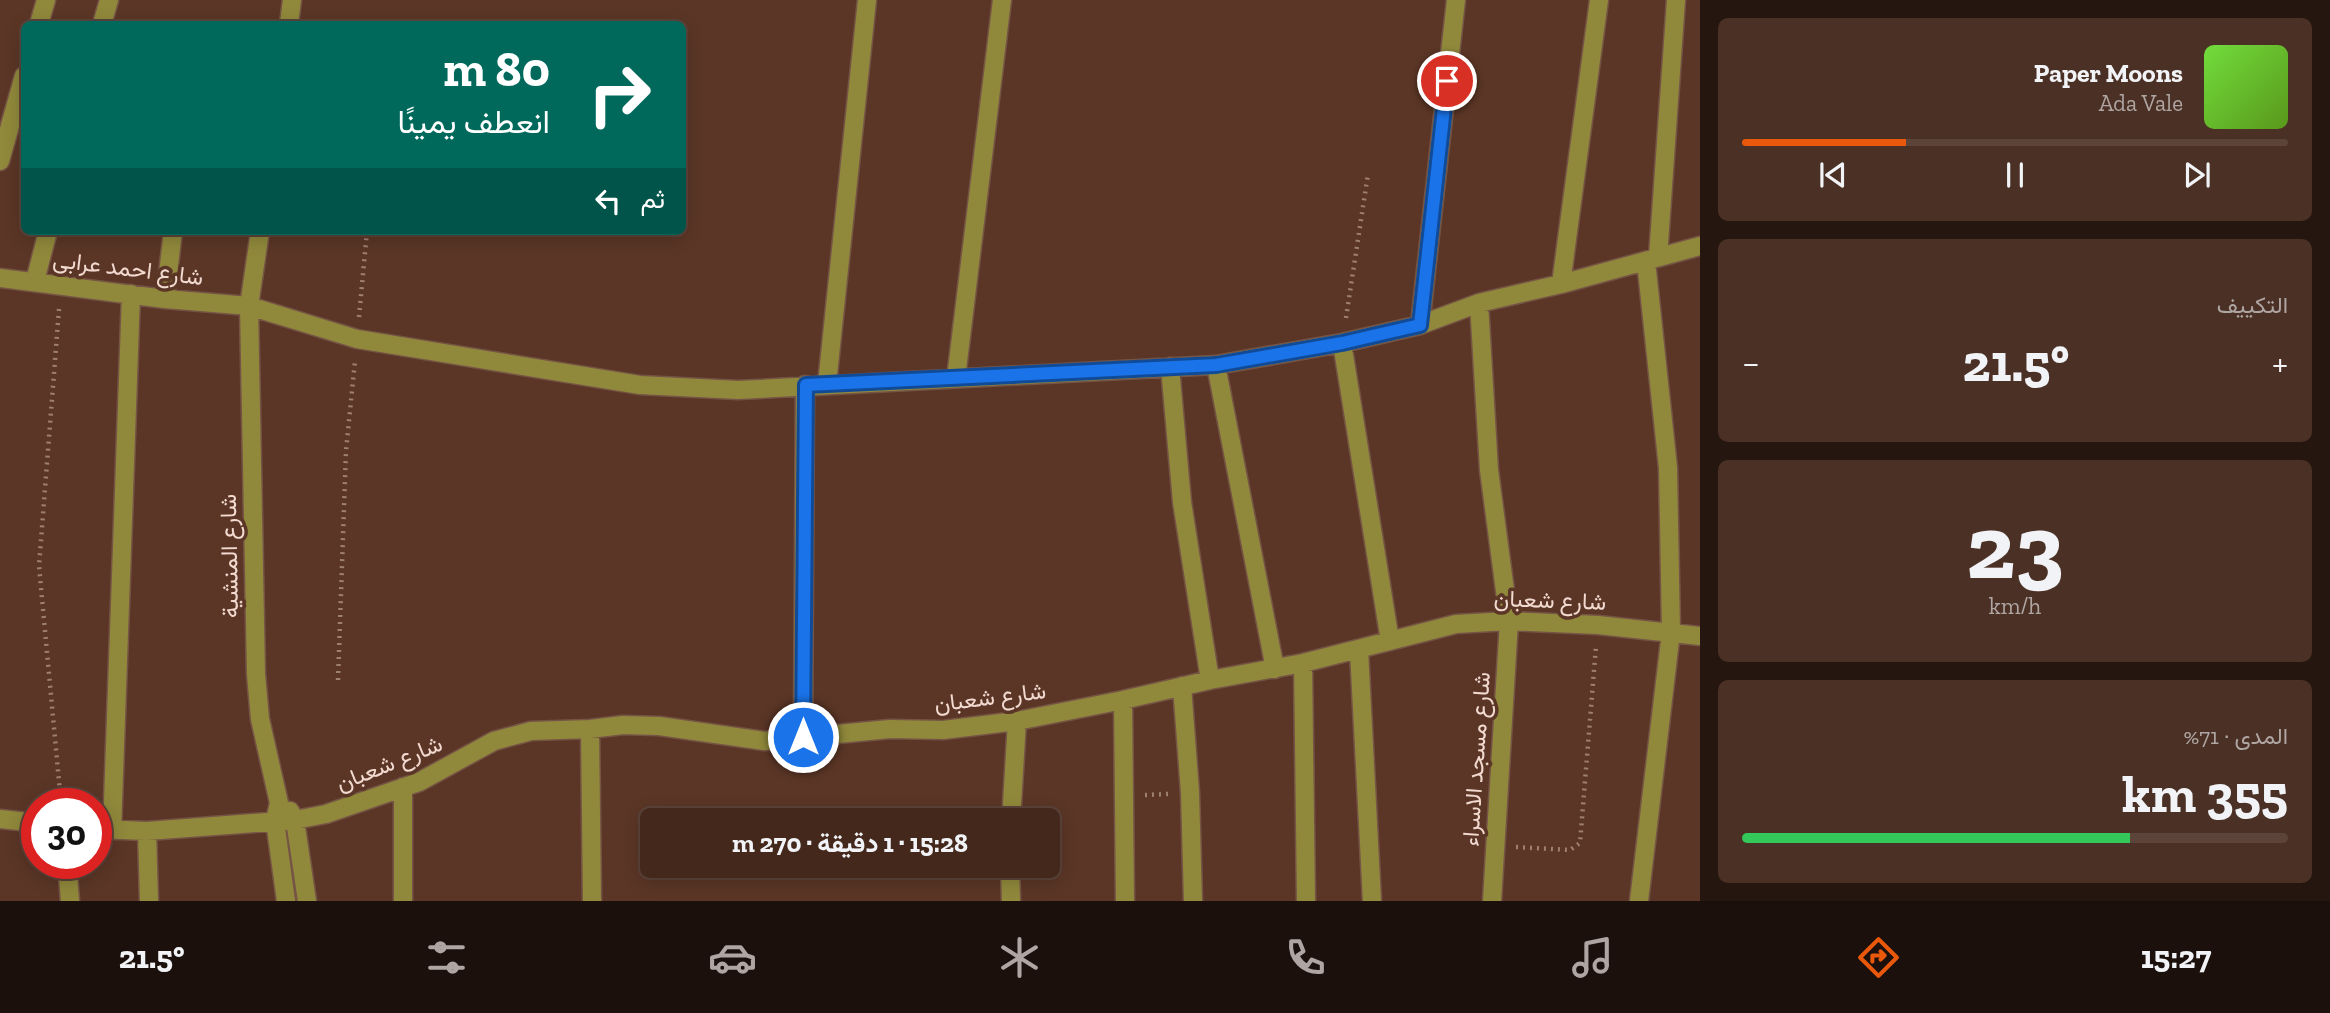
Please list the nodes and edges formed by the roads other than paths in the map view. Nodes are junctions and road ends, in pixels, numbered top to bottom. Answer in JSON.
{"nodes":[{"id":1,"x":46,"y":0,"type":"edge"},
{"id":2,"x":109,"y":0,"type":"edge"},
{"id":3,"x":292,"y":0,"type":"edge"},
{"id":4,"x":867,"y":0,"type":"edge"},
{"id":5,"x":1002,"y":0,"type":"edge"},
{"id":6,"x":1456,"y":0,"type":"edge"},
{"id":7,"x":1599,"y":0,"type":"edge"},
{"id":8,"x":1676,"y":0,"type":"edge"},
{"id":9,"x":40,"y":21,"type":"edge"},
{"id":10,"x":103,"y":21,"type":"edge"},
{"id":11,"x":289,"y":21,"type":"edge"},
{"id":12,"x":21,"y":87,"type":"edge"},
{"id":13,"x":0,"y":161,"type":"edge"},
{"id":14,"x":47,"y":235,"type":"edge"},
{"id":15,"x":172,"y":235,"type":"edge"},
{"id":16,"x":259,"y":235,"type":"edge"},
{"id":17,"x":1700,"y":246,"type":"edge"},
{"id":18,"x":1652,"y":259,"type":"junction"},
{"id":19,"x":0,"y":278,"type":"edge"},
{"id":20,"x":35,"y":281,"type":"junction"},
{"id":21,"x":1561,"y":284,"type":"junction"},
{"id":22,"x":131,"y":294,"type":"junction"},
{"id":23,"x":164,"y":299,"type":"junction"},
{"id":24,"x":1479,"y":303,"type":"junction"},
{"id":25,"x":249,"y":306,"type":"junction"},
{"id":26,"x":1420,"y":325,"type":"junction"},
{"id":27,"x":1342,"y":343,"type":"junction"},
{"id":28,"x":1216,"y":365,"type":"junction"},
{"id":29,"x":1170,"y":367,"type":"junction"},
{"id":30,"x":956,"y":378,"type":"junction"},
{"id":31,"x":827,"y":384,"type":"junction"},
{"id":32,"x":806,"y":385,"type":"junction"},
{"id":33,"x":1509,"y":621,"type":"junction"},
{"id":34,"x":1671,"y":632,"type":"junction"},
{"id":35,"x":1700,"y":636,"type":"edge"},
{"id":36,"x":1390,"y":641,"type":"junction"},
{"id":37,"x":1359,"y":650,"type":"junction"},
{"id":38,"x":1303,"y":663,"type":"junction"},
{"id":39,"x":1275,"y":669,"type":"junction"},
{"id":40,"x":1210,"y":680,"type":"junction"},
{"id":41,"x":1182,"y":686,"type":"junction"},
{"id":42,"x":1123,"y":701,"type":"junction"},
{"id":43,"x":1017,"y":721,"type":"junction"},
{"id":44,"x":590,"y":729,"type":"junction"},
{"id":45,"x":803,"y":737,"type":"junction"},
{"id":46,"x":403,"y":787,"type":"junction"},
{"id":47,"x":106,"y":788,"type":"edge"},
{"id":48,"x":279,"y":803,"type":"junction"},
{"id":49,"x":1012,"y":808,"type":"edge"},
{"id":50,"x":0,"y":819,"type":"edge"},
{"id":51,"x":295,"y":820,"type":"junction"},
{"id":52,"x":21,"y":821,"type":"edge"},
{"id":53,"x":275,"y":821,"type":"junction"},
{"id":54,"x":112,"y":830,"type":"edge"},
{"id":55,"x":147,"y":831,"type":"junction"},
{"id":56,"x":1010,"y":878,"type":"edge"},
{"id":57,"x":68,"y":879,"type":"edge"},
{"id":58,"x":70,"y":901,"type":"edge"},
{"id":59,"x":149,"y":901,"type":"edge"},
{"id":60,"x":286,"y":901,"type":"edge"},
{"id":61,"x":307,"y":901,"type":"edge"},
{"id":62,"x":403,"y":901,"type":"edge"},
{"id":63,"x":592,"y":901,"type":"edge"},
{"id":64,"x":1011,"y":901,"type":"edge"},
{"id":65,"x":1125,"y":901,"type":"edge"},
{"id":66,"x":1193,"y":901,"type":"edge"},
{"id":67,"x":1306,"y":901,"type":"edge"},
{"id":68,"x":1372,"y":901,"type":"edge"},
{"id":69,"x":1492,"y":901,"type":"edge"},
{"id":70,"x":1639,"y":901,"type":"edge"}],
"edges":[{"from":1,"to":9,"type":"street"},
{"from":2,"to":10,"type":"street"},
{"from":3,"to":11,"type":"street"},
{"from":4,"to":31,"type":"street"},
{"from":5,"to":30,"type":"street"},
{"from":6,"to":26,"type":"street"},
{"from":7,"to":21,"type":"street"},
{"from":8,"to":18,"type":"street"},
{"from":12,"to":13,"type":"street"},
{"from":14,"to":20,"type":"street"},
{"from":15,"to":23,"type":"street"},
{"from":16,"to":25,"type":"street","name":"شارع المنشية"},
{"from":17,"to":18,"type":"street","name":"شارع احمد عرابى"},
{"from":18,"to":21,"type":"street","name":"شارع احمد عرابى"},
{"from":18,"to":34,"type":"street"},
{"from":19,"to":20,"type":"street","name":"شارع احمد عرابى"},
{"from":20,"to":22,"type":"street","name":"شارع احمد عرابى"},
{"from":21,"to":24,"type":"street","name":"شارع احمد عرابى"},
{"from":22,"to":23,"type":"street","name":"شارع احمد عرابى"},
{"from":22,"to":47,"type":"street"},
{"from":23,"to":25,"type":"street","name":"شارع احمد عرابى"},
{"from":24,"to":26,"type":"street","name":"شارع احمد عرابى"},
{"from":24,"to":33,"type":"street","name":"شارع مسجد الاسراء"},
{"from":25,"to":32,"type":"street","name":"شارع احمد عرابى"},
{"from":25,"to":48,"type":"street","name":"شارع المنشية"},
{"from":26,"to":27,"type":"street","name":"شارع احمد عرابى"},
{"from":27,"to":28,"type":"street","name":"شارع احمد عرابى"},
{"from":27,"to":36,"type":"street"},
{"from":28,"to":29,"type":"street","name":"شارع احمد عرابى"},
{"from":28,"to":39,"type":"street"},
{"from":29,"to":30,"type":"street","name":"شارع احمد عرابى"},
{"from":29,"to":40,"type":"street"},
{"from":30,"to":31,"type":"street","name":"شارع احمد عرابى"},
{"from":31,"to":32,"type":"street","name":"شارع احمد عرابى"},
{"from":32,"to":45,"type":"street"},
{"from":33,"to":34,"type":"street","name":"شارع شعبان"},
{"from":33,"to":36,"type":"street","name":"شارع شعبان"},
{"from":33,"to":69,"type":"street","name":"شارع مسجد الاسراء"},
{"from":34,"to":35,"type":"street","name":"شارع شعبان"},
{"from":34,"to":70,"type":"street"},
{"from":36,"to":37,"type":"street","name":"شارع شعبان"},
{"from":37,"to":38,"type":"street","name":"شارع شعبان"},
{"from":37,"to":68,"type":"street"},
{"from":38,"to":39,"type":"street","name":"شارع شعبان"},
{"from":38,"to":67,"type":"street"},
{"from":39,"to":40,"type":"street","name":"شارع شعبان"},
{"from":40,"to":41,"type":"street","name":"شارع شعبان"},
{"from":41,"to":42,"type":"street","name":"شارع شعبان"},
{"from":41,"to":66,"type":"street"},
{"from":42,"to":43,"type":"street","name":"شارع شعبان"},
{"from":42,"to":65,"type":"street"},
{"from":43,"to":45,"type":"street","name":"شارع شعبان"},
{"from":43,"to":49,"type":"street"},
{"from":44,"to":45,"type":"street","name":"شارع شعبان"},
{"from":44,"to":46,"type":"street","name":"شارع شعبان"},
{"from":44,"to":63,"type":"street"},
{"from":46,"to":51,"type":"street","name":"شارع شعبان"},
{"from":46,"to":62,"type":"street"},
{"from":48,"to":51,"type":"street","name":"شارع المنشية"},
{"from":48,"to":53,"type":"street","name":"شارع المنشية"},
{"from":50,"to":52,"type":"street"},
{"from":51,"to":53,"type":"street","name":"شارع شعبان"},
{"from":51,"to":61,"type":"street"},
{"from":53,"to":55,"type":"street","name":"شارع شعبان"},
{"from":53,"to":60,"type":"street","name":"شارع المنشية"},
{"from":54,"to":55,"type":"street","name":"شارع شعبان"},
{"from":55,"to":59,"type":"street"},
{"from":56,"to":64,"type":"street"},
{"from":57,"to":58,"type":"street"}]}
